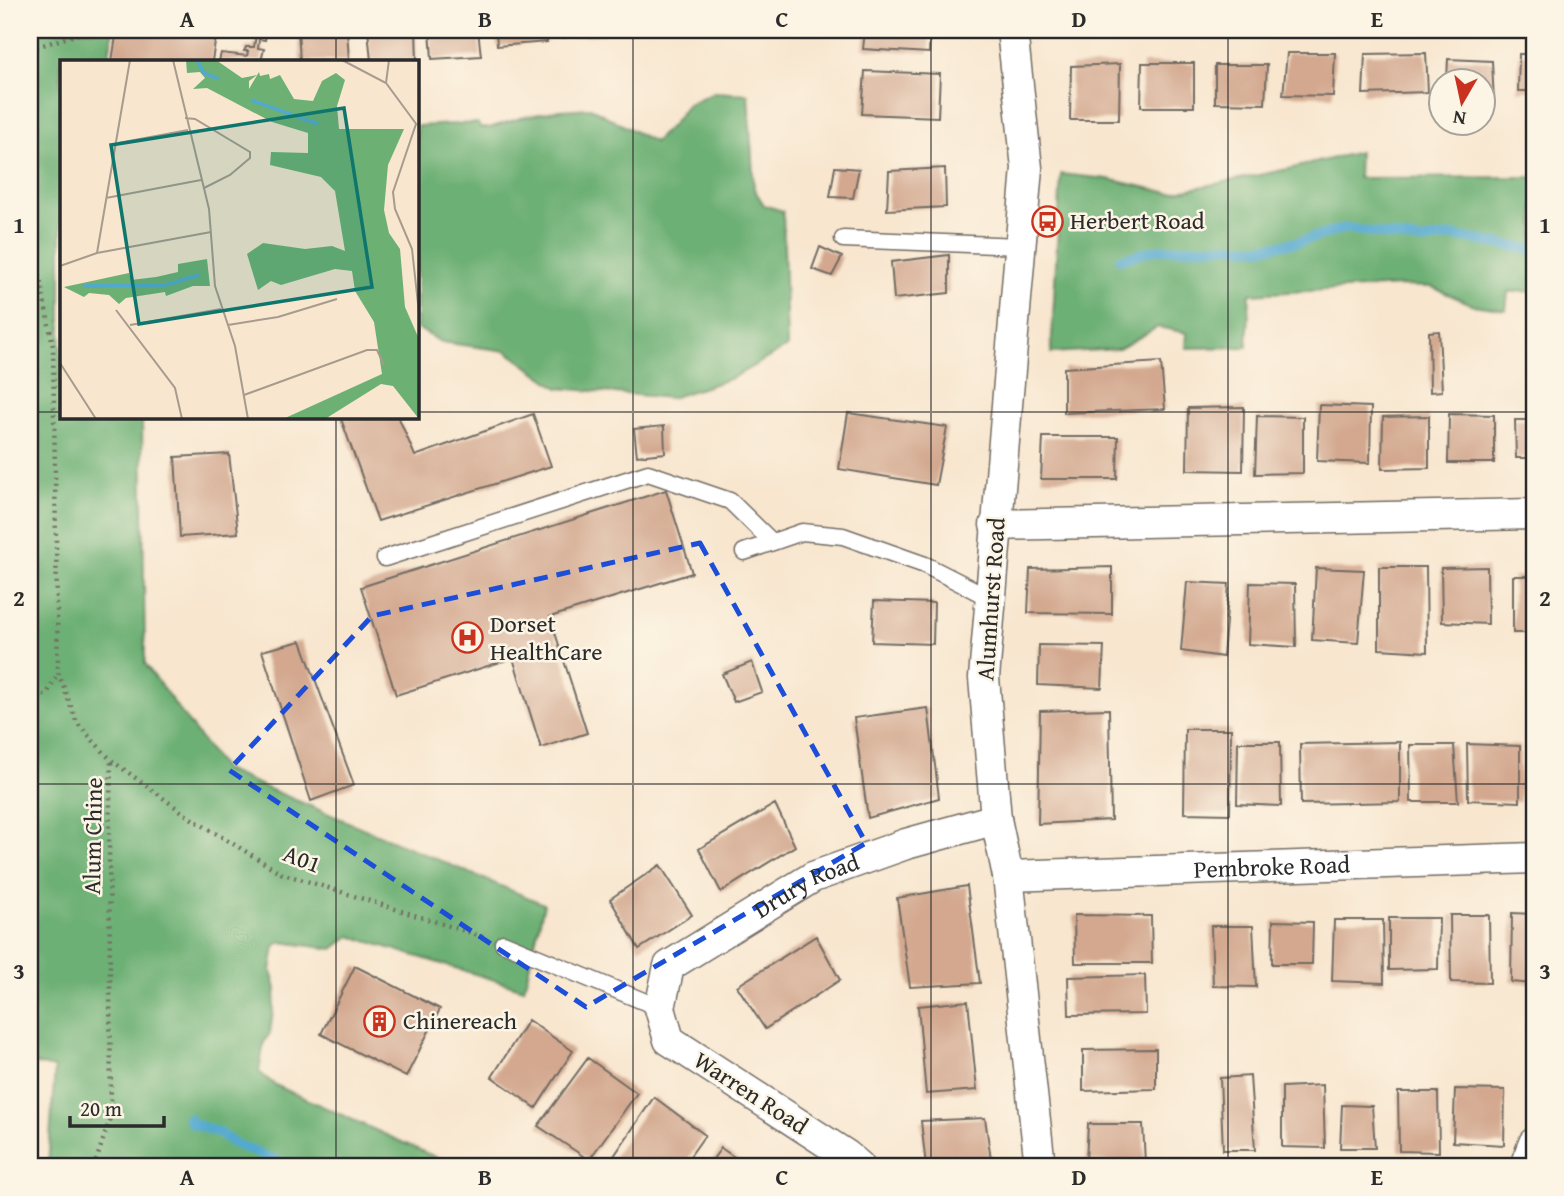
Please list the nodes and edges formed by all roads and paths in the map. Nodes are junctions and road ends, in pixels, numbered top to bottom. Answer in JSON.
{"nodes":[{"id":1,"x":91,"y":30,"type":"edge"},
{"id":2,"x":1012,"y":30,"type":"edge"},
{"id":3,"x":30,"y":48,"type":"edge"},
{"id":4,"x":30,"y":227,"type":"edge"},
{"id":5,"x":843,"y":239,"type":"dead end"},
{"id":6,"x":1020,"y":246,"type":"junction"},
{"id":7,"x":1534,"y":514,"type":"edge"},
{"id":8,"x":995,"y":525,"type":"junction"},
{"id":9,"x":772,"y":542,"type":"junction"},
{"id":10,"x":744,"y":552,"type":"dead end"},
{"id":11,"x":385,"y":558,"type":"dead end"},
{"id":12,"x":990,"y":598,"type":"junction"},
{"id":13,"x":58,"y":672,"type":"junction"},
{"id":14,"x":30,"y":700,"type":"edge"},
{"id":15,"x":111,"y":760,"type":"junction"},
{"id":16,"x":996,"y":819,"type":"junction"},
{"id":17,"x":1534,"y":858,"type":"edge"},
{"id":18,"x":1008,"y":876,"type":"junction"},
{"id":19,"x":503,"y":943,"type":"joint"},
{"id":20,"x":660,"y":1008,"type":"junction"},
{"id":21,"x":1534,"y":1143,"type":"edge"},
{"id":22,"x":91,"y":1166,"type":"edge"},
{"id":23,"x":859,"y":1166,"type":"edge"},
{"id":24,"x":1040,"y":1166,"type":"edge"},
{"id":25,"x":1525,"y":1166,"type":"edge"}],
"edges":[{"from":1,"to":3,"type":"path"},
{"from":2,"to":6,"type":"street","name":"Alumhurst Road"},
{"from":4,"to":13,"type":"path","name":"Alum Chine"},
{"from":5,"to":6,"type":"lane"},
{"from":6,"to":8,"type":"street","name":"Alumhurst Road"},
{"from":7,"to":8,"type":"street"},
{"from":8,"to":12,"type":"street","name":"Alumhurst Road"},
{"from":9,"to":10,"type":"lane"},
{"from":9,"to":11,"type":"lane"},
{"from":9,"to":12,"type":"lane"},
{"from":12,"to":16,"type":"street","name":"Alumhurst Road"},
{"from":13,"to":14,"type":"path"},
{"from":13,"to":15,"type":"path","name":"Alum Chine"},
{"from":15,"to":19,"type":"path","name":"A01"},
{"from":15,"to":22,"type":"path","name":"Alum Chine"},
{"from":16,"to":18,"type":"street","name":"Alumhurst Road"},
{"from":16,"to":20,"type":"street","name":"Drury Road"},
{"from":17,"to":18,"type":"street","name":"Pembroke Road"},
{"from":18,"to":24,"type":"street","name":"Alumhurst Road"},
{"from":19,"to":20,"type":"lane"},
{"from":20,"to":23,"type":"street","name":"Warren Road"},
{"from":21,"to":25,"type":"street"}]}
